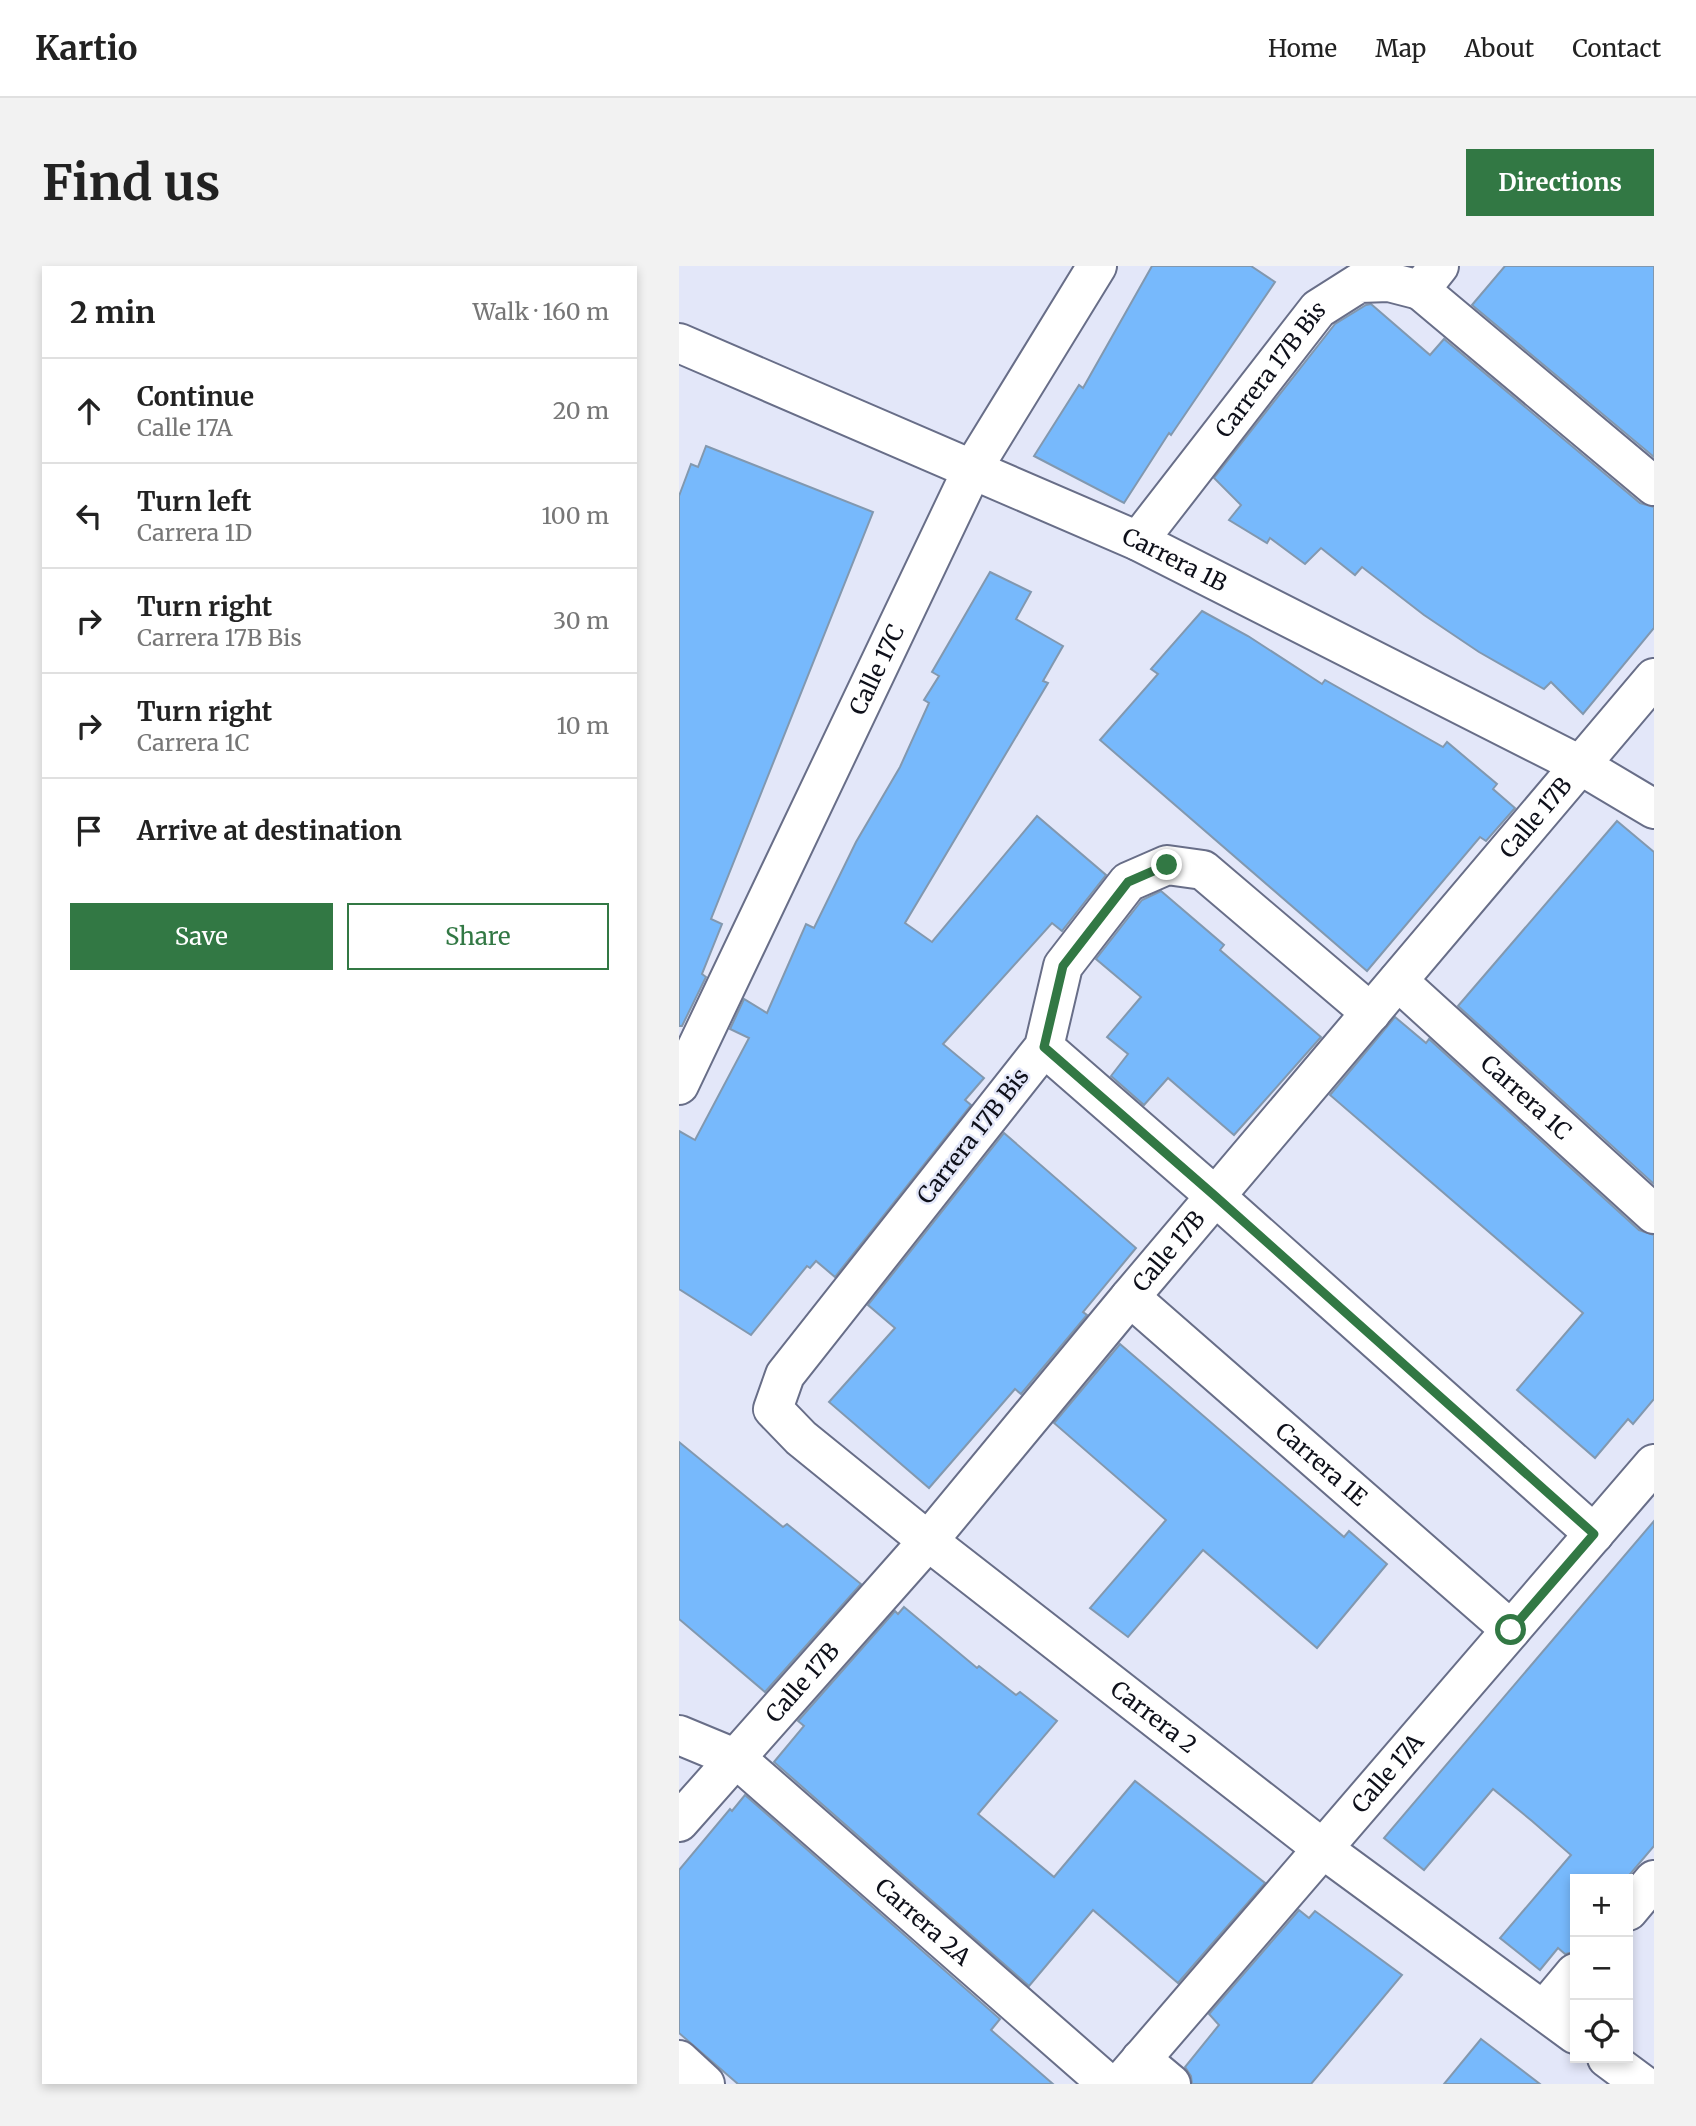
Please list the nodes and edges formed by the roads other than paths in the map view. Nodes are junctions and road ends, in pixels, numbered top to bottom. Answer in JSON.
{"nodes":[{"id":1,"x":1097,"y":266,"type":"edge"},
{"id":2,"x":1429,"y":278,"type":"edge"},
{"id":3,"x":679,"y":343,"type":"edge"},
{"id":4,"x":973,"y":468,"type":"junction"},
{"id":5,"x":1654,"y":486,"type":"edge"},
{"id":6,"x":1138,"y":541,"type":"junction"},
{"id":7,"x":1654,"y":678,"type":"edge"},
{"id":8,"x":1580,"y":765,"type":"junction"},
{"id":9,"x":1654,"y":809,"type":"edge"},
{"id":10,"x":1398,"y":981,"type":"junction"},
{"id":11,"x":1371,"y":1013,"type":"junction"},
{"id":12,"x":1044,"y":1047,"type":"junction"},
{"id":13,"x":679,"y":1085,"type":"edge"},
{"id":14,"x":1215,"y":1196,"type":"junction"},
{"id":15,"x":1654,"y":1214,"type":"edge"},
{"id":16,"x":1130,"y":1297,"type":"junction"},
{"id":17,"x":785,"y":1375,"type":"joint"},
{"id":18,"x":1654,"y":1464,"type":"edge"},
{"id":19,"x":1594,"y":1534,"type":"junction"},
{"id":20,"x":928,"y":1541,"type":"junction"},
{"id":21,"x":1511,"y":1630,"type":"junction"},
{"id":22,"x":679,"y":1735,"type":"edge"},
{"id":23,"x":737,"y":1759,"type":"junction"},
{"id":24,"x":679,"y":1822,"type":"edge"},
{"id":25,"x":1323,"y":1849,"type":"junction"},
{"id":26,"x":1654,"y":1880,"type":"edge"},
{"id":27,"x":1633,"y":1905,"type":"edge"},
{"id":28,"x":1570,"y":1978,"type":"edge"},
{"id":29,"x":1543,"y":2010,"type":"junction"},
{"id":30,"x":1570,"y":2030,"type":"edge"},
{"id":31,"x":679,"y":2060,"type":"edge"},
{"id":32,"x":1614,"y":2063,"type":"edge"},
{"id":33,"x":1130,"y":2071,"type":"edge"},
{"id":34,"x":705,"y":2084,"type":"edge"},
{"id":35,"x":1108,"y":2084,"type":"edge"},
{"id":36,"x":1171,"y":2084,"type":"edge"},
{"id":37,"x":1642,"y":2084,"type":"edge"}],
"edges":[{"from":1,"to":4,"type":"street","name":"Calle 17C"},
{"from":2,"to":5,"type":"street"},
{"from":2,"to":6,"type":"street","name":"Carrera 17B Bis"},
{"from":3,"to":4,"type":"street","name":"Carrera 1B"},
{"from":4,"to":6,"type":"street","name":"Carrera 1B"},
{"from":4,"to":13,"type":"street","name":"Calle 17C"},
{"from":6,"to":8,"type":"street","name":"Carrera 1B"},
{"from":7,"to":8,"type":"street","name":"Calle 17B"},
{"from":8,"to":9,"type":"street","name":"Carrera 1B"},
{"from":8,"to":10,"type":"street","name":"Calle 17B"},
{"from":10,"to":11,"type":"street","name":"Calle 17B"},
{"from":10,"to":15,"type":"street","name":"Carrera 1C"},
{"from":11,"to":12,"type":"street","name":"Carrera 17B Bis"},
{"from":11,"to":14,"type":"street","name":"Calle 17B"},
{"from":12,"to":14,"type":"street"},
{"from":12,"to":17,"type":"street","name":"Carrera 17B Bis"},
{"from":14,"to":16,"type":"street","name":"Calle 17B"},
{"from":14,"to":19,"type":"street"},
{"from":16,"to":20,"type":"street","name":"Calle 17B"},
{"from":16,"to":21,"type":"street","name":"Carrera 1E"},
{"from":17,"to":20,"type":"street","name":"Carrera 2"},
{"from":18,"to":19,"type":"street","name":"Calle 17A"},
{"from":19,"to":21,"type":"street","name":"Calle 17A"},
{"from":20,"to":23,"type":"street","name":"Calle 17B"},
{"from":20,"to":25,"type":"street","name":"Carrera 2"},
{"from":21,"to":25,"type":"street","name":"Calle 17A"},
{"from":22,"to":23,"type":"street","name":"Carrera 2A"},
{"from":23,"to":24,"type":"street","name":"Calle 17B"},
{"from":23,"to":35,"type":"street","name":"Carrera 2A"},
{"from":25,"to":29,"type":"street","name":"Carrera 2"},
{"from":25,"to":33,"type":"street","name":"Calle 17A"},
{"from":26,"to":27,"type":"street"},
{"from":28,"to":29,"type":"street"},
{"from":29,"to":30,"type":"street","name":"Carrera 2"},
{"from":31,"to":34,"type":"street"},
{"from":32,"to":37,"type":"street"},
{"from":33,"to":36,"type":"street"}]}
